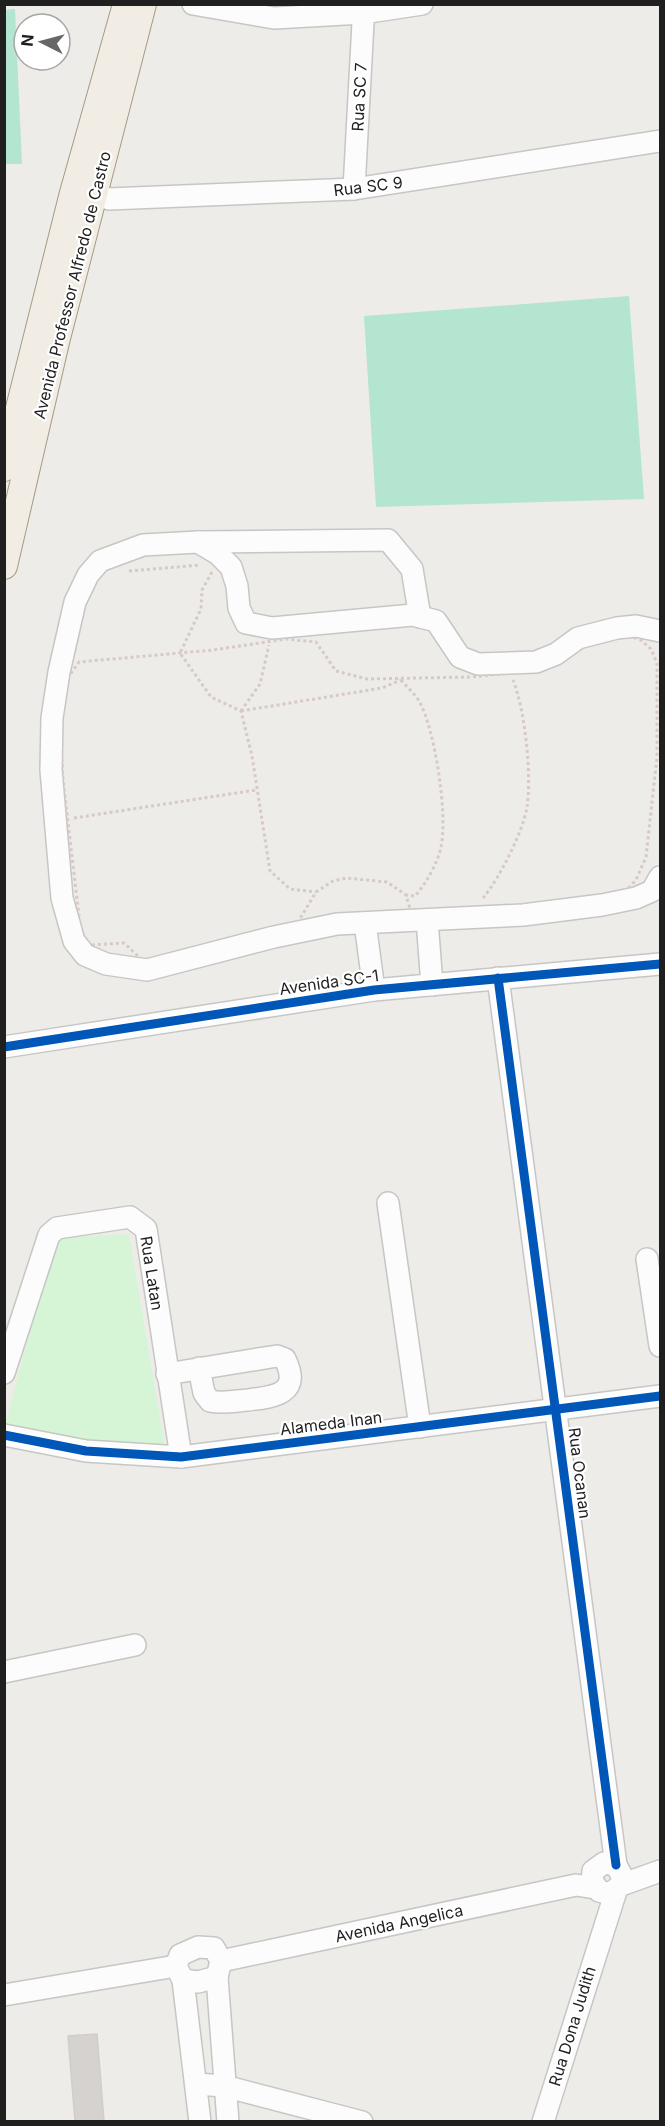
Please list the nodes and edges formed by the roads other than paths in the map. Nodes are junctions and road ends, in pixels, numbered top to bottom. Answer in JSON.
{"nodes":[{"id":1,"x":125,"y":4,"type":"edge"},
{"id":2,"x":143,"y":4,"type":"edge"},
{"id":3,"x":193,"y":4,"type":"edge"},
{"id":4,"x":422,"y":4,"type":"edge"},
{"id":5,"x":363,"y":9,"type":"edge"},
{"id":6,"x":275,"y":11,"type":"edge"},
{"id":7,"x":660,"y":141,"type":"edge"},
{"id":8,"x":354,"y":189,"type":"junction"},
{"id":9,"x":83,"y":193,"type":"junction"},
{"id":10,"x":4,"y":468,"type":"edge"},
{"id":11,"x":198,"y":542,"type":"junction"},
{"id":12,"x":4,"y":566,"type":"edge"},
{"id":13,"x":420,"y":617,"type":"junction"},
{"id":14,"x":660,"y":631,"type":"edge"},
{"id":15,"x":660,"y":878,"type":"edge"},
{"id":16,"x":427,"y":920,"type":"junction"},
{"id":17,"x":365,"y":923,"type":"junction"},
{"id":18,"x":660,"y":964,"type":"edge"},
{"id":19,"x":498,"y":978,"type":"junction"},
{"id":20,"x":432,"y":984,"type":"junction"},
{"id":21,"x":374,"y":990,"type":"junction"},
{"id":22,"x":4,"y":1047,"type":"edge"},
{"id":23,"x":388,"y":1203,"type":"dead end"},
{"id":24,"x":647,"y":1259,"type":"dead end"},
{"id":25,"x":660,"y":1346,"type":"edge"},
{"id":26,"x":199,"y":1368,"type":"dead end"},
{"id":27,"x":4,"y":1373,"type":"edge"},
{"id":28,"x":167,"y":1374,"type":"junction"},
{"id":29,"x":660,"y":1396,"type":"edge"},
{"id":30,"x":556,"y":1410,"type":"junction"},
{"id":31,"x":420,"y":1427,"type":"junction"},
{"id":32,"x":4,"y":1435,"type":"edge"},
{"id":33,"x":181,"y":1456,"type":"junction"},
{"id":34,"x":135,"y":1645,"type":"dead end"},
{"id":35,"x":4,"y":1672,"type":"edge"},
{"id":36,"x":660,"y":1870,"type":"edge"},
{"id":37,"x":604,"y":1879,"type":"junction"},
{"id":38,"x":219,"y":1969,"type":"junction"},
{"id":39,"x":179,"y":1973,"type":"junction"},
{"id":40,"x":4,"y":1995,"type":"edge"},
{"id":41,"x":197,"y":2084,"type":"junction"},
{"id":42,"x":225,"y":2086,"type":"junction"},
{"id":43,"x":200,"y":2121,"type":"edge"},
{"id":44,"x":228,"y":2121,"type":"edge"},
{"id":45,"x":362,"y":2121,"type":"edge"},
{"id":46,"x":543,"y":2121,"type":"edge"}],
"edges":[{"from":1,"to":9,"type":"main road","name":"Avenida Professor Alfredo de Castro"},
{"from":2,"to":9,"type":"main road","name":"Avenida Professor Alfredo de Castro"},
{"from":3,"to":6,"type":"street"},
{"from":4,"to":5,"type":"street"},
{"from":5,"to":6,"type":"street"},
{"from":5,"to":8,"type":"street","name":"Rua SC 7"},
{"from":7,"to":8,"type":"street","name":"Rua SC 9"},
{"from":8,"to":9,"type":"street","name":"Rua SC 9"},
{"from":9,"to":10,"type":"main road","name":"Avenida Professor Alfredo de Castro"},
{"from":9,"to":12,"type":"main road","name":"Avenida Professor Alfredo de Castro"},
{"from":11,"to":13,"type":"street"},
{"from":11,"to":13,"type":"street"},
{"from":11,"to":17,"type":"street"},
{"from":13,"to":14,"type":"street"},
{"from":15,"to":16,"type":"street"},
{"from":16,"to":17,"type":"street"},
{"from":16,"to":20,"type":"street"},
{"from":17,"to":21,"type":"street"},
{"from":18,"to":19,"type":"street","name":"Avenida SC-1"},
{"from":19,"to":20,"type":"street","name":"Avenida SC-1"},
{"from":19,"to":30,"type":"street","name":"Rua Ocanan"},
{"from":20,"to":21,"type":"street","name":"Avenida SC-1"},
{"from":21,"to":22,"type":"street","name":"Avenida SC-1"},
{"from":23,"to":31,"type":"street"},
{"from":24,"to":25,"type":"street"},
{"from":26,"to":28,"type":"street"},
{"from":27,"to":28,"type":"street","name":"Rua Latan"},
{"from":28,"to":33,"type":"street","name":"Rua Latan"},
{"from":29,"to":30,"type":"street","name":"Alameda Inan"},
{"from":30,"to":31,"type":"street","name":"Alameda Inan"},
{"from":30,"to":37,"type":"street","name":"Rua Ocanan"},
{"from":31,"to":33,"type":"street","name":"Alameda Inan"},
{"from":32,"to":33,"type":"street","name":"Alameda Inan"},
{"from":34,"to":35,"type":"street"},
{"from":36,"to":37,"type":"street","name":"Avenida Angelica"},
{"from":37,"to":38,"type":"street","name":"Avenida Angelica"},
{"from":37,"to":46,"type":"street","name":"Rua Dona Judith"},
{"from":38,"to":39,"type":"street"},
{"from":38,"to":39,"type":"street"},
{"from":38,"to":42,"type":"street"},
{"from":39,"to":40,"type":"street"},
{"from":39,"to":41,"type":"street"},
{"from":41,"to":42,"type":"street"},
{"from":41,"to":43,"type":"street"},
{"from":42,"to":44,"type":"street"},
{"from":42,"to":45,"type":"street"}]}
